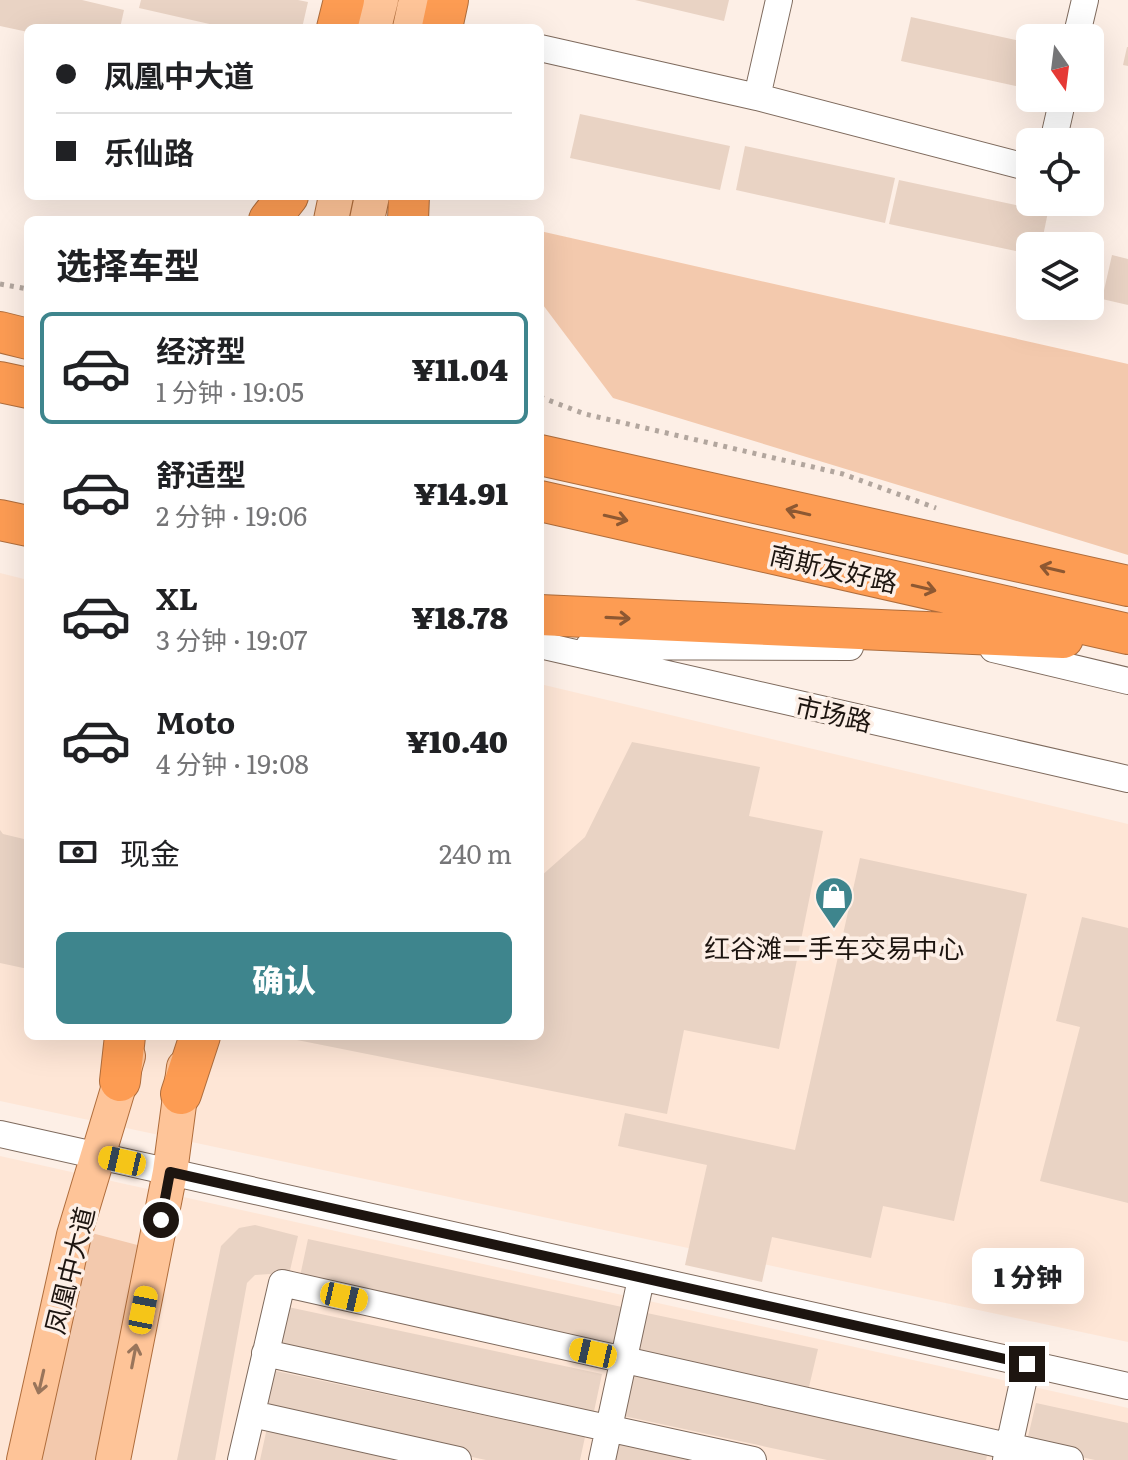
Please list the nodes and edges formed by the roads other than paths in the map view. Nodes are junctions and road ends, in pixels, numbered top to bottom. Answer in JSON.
{"nodes":[{"id":1,"x":344,"y":0,"type":"edge"},
{"id":2,"x":381,"y":0,"type":"edge"},
{"id":3,"x":416,"y":0,"type":"edge"},
{"id":4,"x":448,"y":0,"type":"edge"},
{"id":5,"x":779,"y":0,"type":"edge"},
{"id":6,"x":1085,"y":0,"type":"edge"},
{"id":7,"x":338,"y":24,"type":"edge"},
{"id":8,"x":375,"y":24,"type":"edge"},
{"id":9,"x":411,"y":24,"type":"edge"},
{"id":10,"x":443,"y":24,"type":"edge"},
{"id":11,"x":1079,"y":24,"type":"edge"},
{"id":12,"x":544,"y":49,"type":"edge"},
{"id":13,"x":757,"y":97,"type":"junction"},
{"id":14,"x":1016,"y":164,"type":"edge"},
{"id":15,"x":285,"y":200,"type":"edge"},
{"id":16,"x":272,"y":216,"type":"edge"},
{"id":17,"x":24,"y":324,"type":"edge"},
{"id":18,"x":0,"y":329,"type":"edge"},
{"id":19,"x":24,"y":338,"type":"edge"},
{"id":20,"x":0,"y":382,"type":"edge"},
{"id":21,"x":24,"y":387,"type":"edge"},
{"id":22,"x":544,"y":430,"type":"edge"},
{"id":23,"x":544,"y":456,"type":"edge"},
{"id":24,"x":591,"y":465,"type":"junction"},
{"id":25,"x":544,"y":502,"type":"edge"},
{"id":26,"x":0,"y":520,"type":"edge"},
{"id":27,"x":24,"y":525,"type":"edge"},
{"id":28,"x":1128,"y":586,"type":"edge"},
{"id":29,"x":1128,"y":634,"type":"edge"},
{"id":30,"x":544,"y":635,"type":"edge"},
{"id":31,"x":544,"y":635,"type":"edge"},
{"id":32,"x":544,"y":636,"type":"edge"},
{"id":33,"x":1128,"y":641,"type":"edge"},
{"id":34,"x":1128,"y":681,"type":"edge"},
{"id":35,"x":1128,"y":779,"type":"edge"},
{"id":36,"x":125,"y":1040,"type":"edge"},
{"id":37,"x":133,"y":1040,"type":"edge"},
{"id":38,"x":188,"y":1040,"type":"edge"},
{"id":39,"x":199,"y":1040,"type":"edge"},
{"id":40,"x":120,"y":1081,"type":"junction"},
{"id":41,"x":181,"y":1094,"type":"junction"},
{"id":42,"x":0,"y":1134,"type":"edge"},
{"id":43,"x":98,"y":1156,"type":"junction"},
{"id":44,"x":170,"y":1172,"type":"junction"},
{"id":45,"x":641,"y":1279,"type":"junction"},
{"id":46,"x":265,"y":1353,"type":"junction"},
{"id":47,"x":624,"y":1360,"type":"junction"},
{"id":48,"x":1027,"y":1364,"type":"junction"},
{"id":49,"x":1128,"y":1386,"type":"edge"},
{"id":50,"x":252,"y":1414,"type":"junction"},
{"id":51,"x":609,"y":1429,"type":"junction"},
{"id":52,"x":1008,"y":1453,"type":"edge"},
{"id":53,"x":24,"y":1460,"type":"edge"},
{"id":54,"x":113,"y":1460,"type":"edge"},
{"id":55,"x":241,"y":1460,"type":"edge"},
{"id":56,"x":458,"y":1460,"type":"edge"},
{"id":57,"x":602,"y":1460,"type":"edge"},
{"id":58,"x":753,"y":1460,"type":"edge"},
{"id":59,"x":1070,"y":1460,"type":"edge"}],
"edges":[{"from":1,"to":7,"type":"highway"},
{"from":2,"to":8,"type":"main road"},
{"from":3,"to":9,"type":"main road"},
{"from":4,"to":10,"type":"highway"},
{"from":5,"to":13,"type":"street"},
{"from":6,"to":11,"type":"street"},
{"from":12,"to":13,"type":"street"},
{"from":13,"to":14,"type":"street"},
{"from":15,"to":16,"type":"highway"},
{"from":17,"to":18,"type":"highway"},
{"from":18,"to":19,"type":"highway"},
{"from":20,"to":21,"type":"highway"},
{"from":22,"to":24,"type":"highway"},
{"from":23,"to":24,"type":"highway","name":"南斯友好路"},
{"from":28,"to":24,"type":"highway","name":"南斯友好路","one_way":true},
{"from":25,"to":29,"type":"highway","name":"南斯友好路","one_way":true},
{"from":26,"to":27,"type":"highway"},
{"from":30,"to":33,"type":"highway","one_way":true},
{"from":31,"to":34,"type":"street"},
{"from":32,"to":35,"type":"street","name":"市场路"},
{"from":36,"to":40,"type":"highway"},
{"from":37,"to":40,"type":"main road","name":"凤凰中大道"},
{"from":38,"to":41,"type":"main road"},
{"from":39,"to":41,"type":"highway"},
{"from":40,"to":43,"type":"main road","name":"凤凰中大道"},
{"from":41,"to":44,"type":"main road"},
{"from":42,"to":43,"type":"street"},
{"from":43,"to":44,"type":"street"},
{"from":43,"to":53,"type":"main road","name":"凤凰中大道","one_way":true},
{"from":44,"to":45,"type":"street"},
{"from":54,"to":44,"type":"main road","one_way":true},
{"from":45,"to":47,"type":"street"},
{"from":45,"to":48,"type":"street"},
{"from":46,"to":47,"type":"street"},
{"from":46,"to":50,"type":"street"},
{"from":46,"to":51,"type":"street"},
{"from":47,"to":51,"type":"street"},
{"from":47,"to":52,"type":"street"},
{"from":48,"to":49,"type":"street"},
{"from":48,"to":52,"type":"street"},
{"from":50,"to":55,"type":"street"},
{"from":50,"to":56,"type":"street"},
{"from":51,"to":57,"type":"street"},
{"from":51,"to":58,"type":"street"},
{"from":52,"to":59,"type":"street"}]}
